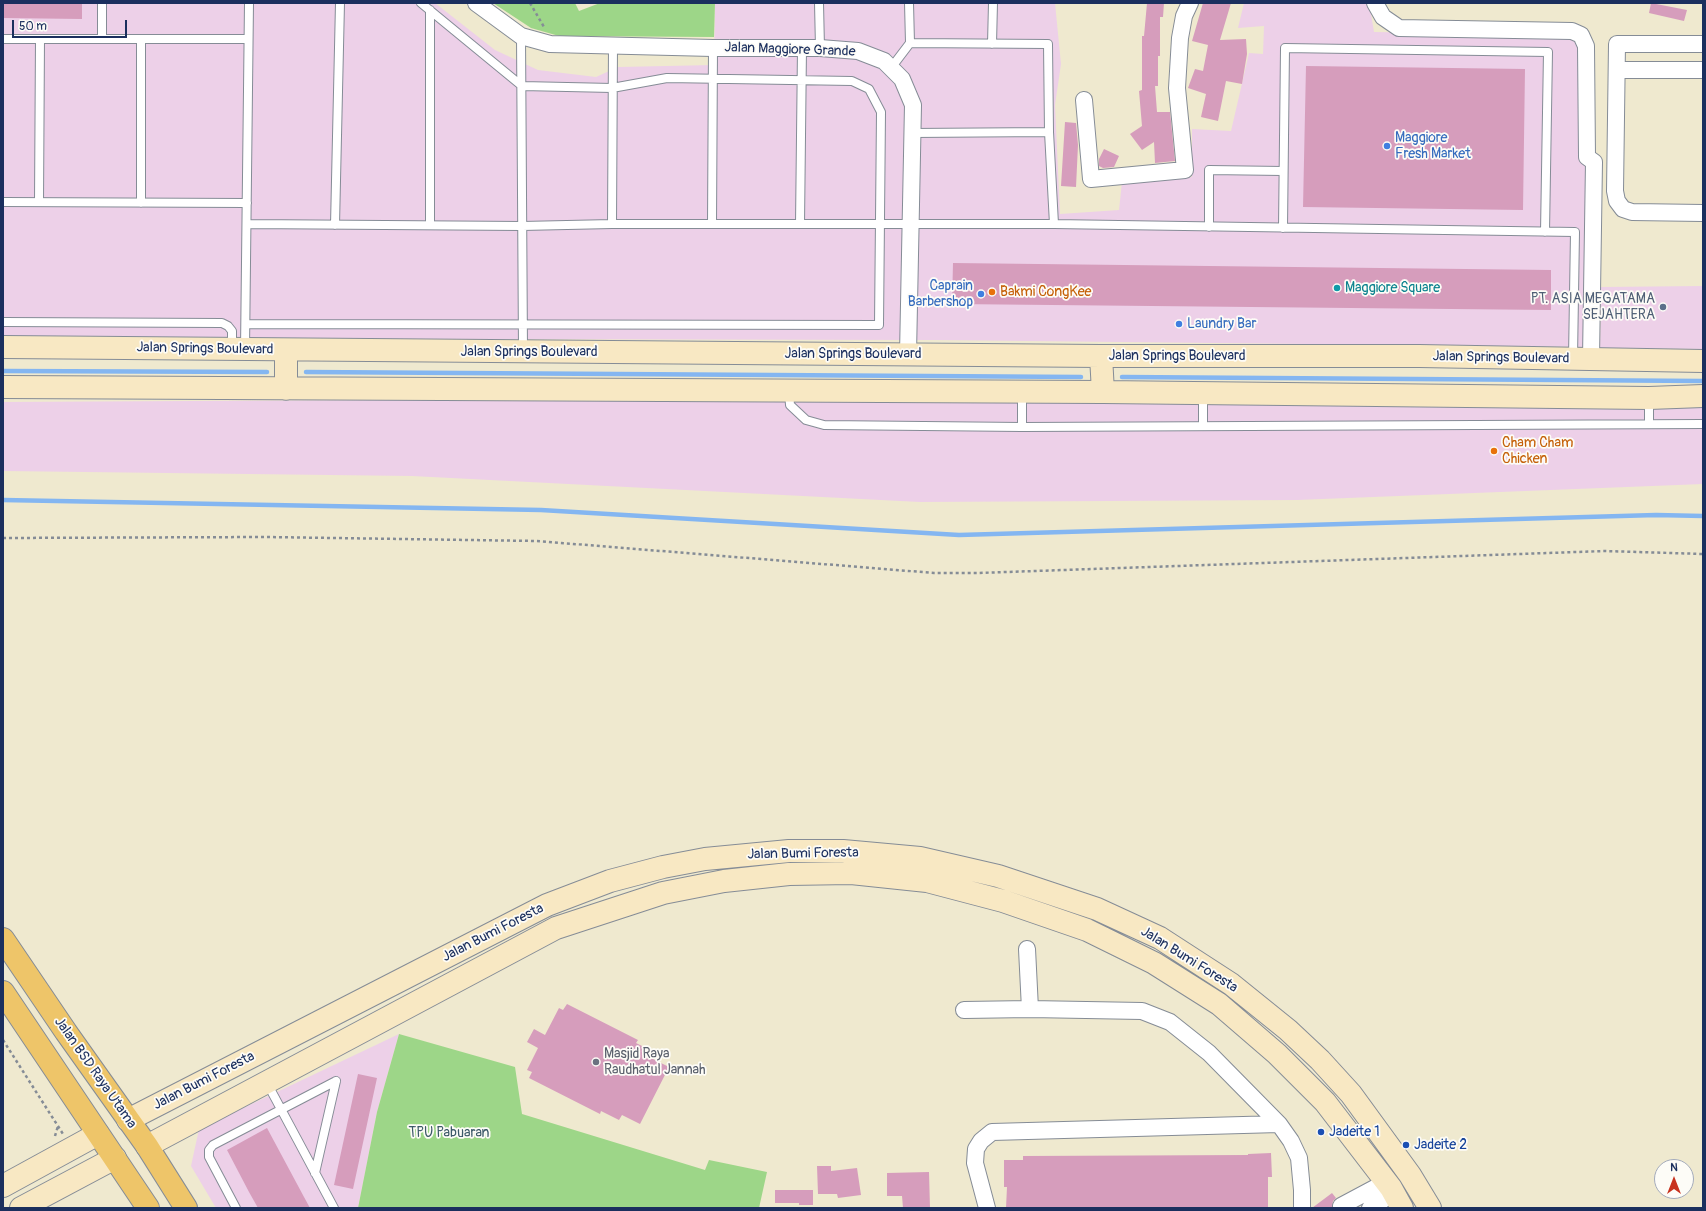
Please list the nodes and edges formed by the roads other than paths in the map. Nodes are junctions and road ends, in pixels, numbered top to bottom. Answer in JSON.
{"nodes":[{"id":1,"x":102,"y":3,"type":"edge"},
{"id":2,"x":249,"y":3,"type":"edge"},
{"id":3,"x":340,"y":3,"type":"edge"},
{"id":4,"x":421,"y":3,"type":"edge"},
{"id":5,"x":476,"y":3,"type":"edge"},
{"id":6,"x":819,"y":3,"type":"edge"},
{"id":7,"x":909,"y":3,"type":"edge"},
{"id":8,"x":993,"y":3,"type":"edge"},
{"id":9,"x":1190,"y":3,"type":"edge"},
{"id":10,"x":1375,"y":3,"type":"edge"},
{"id":11,"x":430,"y":10,"type":"junction"},
{"id":12,"x":521,"y":36,"type":"junction"},
{"id":13,"x":3,"y":39,"type":"edge"},
{"id":14,"x":40,"y":39,"type":"junction"},
{"id":15,"x":102,"y":39,"type":"junction"},
{"id":16,"x":141,"y":39,"type":"junction"},
{"id":17,"x":248,"y":39,"type":"junction"},
{"id":18,"x":910,"y":43,"type":"junction"},
{"id":19,"x":992,"y":44,"type":"junction"},
{"id":20,"x":1703,"y":44,"type":"edge"},
{"id":21,"x":613,"y":45,"type":"junction"},
{"id":22,"x":713,"y":48,"type":"junction"},
{"id":23,"x":802,"y":48,"type":"junction"},
{"id":24,"x":820,"y":48,"type":"junction"},
{"id":25,"x":891,"y":68,"type":"junction"},
{"id":26,"x":1618,"y":70,"type":"junction"},
{"id":27,"x":1703,"y":70,"type":"edge"},
{"id":28,"x":713,"y":78,"type":"junction"},
{"id":29,"x":802,"y":80,"type":"junction"},
{"id":30,"x":522,"y":86,"type":"junction"},
{"id":31,"x":612,"y":88,"type":"junction"},
{"id":32,"x":1084,"y":100,"type":"dead end"},
{"id":33,"x":1049,"y":132,"type":"junction"},
{"id":34,"x":912,"y":133,"type":"junction"},
{"id":35,"x":1284,"y":171,"type":"junction"},
{"id":36,"x":3,"y":202,"type":"edge"},
{"id":37,"x":40,"y":202,"type":"junction"},
{"id":38,"x":141,"y":203,"type":"junction"},
{"id":39,"x":247,"y":203,"type":"junction"},
{"id":40,"x":1703,"y":213,"type":"edge"},
{"id":41,"x":880,"y":223,"type":"junction"},
{"id":42,"x":247,"y":224,"type":"junction"},
{"id":43,"x":612,"y":224,"type":"junction"},
{"id":44,"x":712,"y":224,"type":"junction"},
{"id":45,"x":800,"y":224,"type":"junction"},
{"id":46,"x":910,"y":224,"type":"junction"},
{"id":47,"x":1054,"y":224,"type":"junction"},
{"id":48,"x":335,"y":225,"type":"junction"},
{"id":49,"x":430,"y":225,"type":"junction"},
{"id":50,"x":522,"y":226,"type":"junction"},
{"id":51,"x":1209,"y":227,"type":"junction"},
{"id":52,"x":1283,"y":228,"type":"junction"},
{"id":53,"x":1545,"y":232,"type":"junction"},
{"id":54,"x":3,"y":322,"type":"edge"},
{"id":55,"x":246,"y":324,"type":"junction"},
{"id":56,"x":523,"y":324,"type":"junction"},
{"id":57,"x":3,"y":347,"type":"edge"},
{"id":58,"x":239,"y":350,"type":"junction"},
{"id":59,"x":286,"y":350,"type":"junction"},
{"id":60,"x":523,"y":352,"type":"junction"},
{"id":61,"x":908,"y":354,"type":"junction"},
{"id":62,"x":1101,"y":356,"type":"junction"},
{"id":63,"x":1582,"y":358,"type":"junction"},
{"id":64,"x":1703,"y":361,"type":"edge"},
{"id":65,"x":3,"y":387,"type":"edge"},
{"id":66,"x":286,"y":389,"type":"junction"},
{"id":67,"x":1022,"y":391,"type":"junction"},
{"id":68,"x":1103,"y":392,"type":"junction"},
{"id":69,"x":1203,"y":393,"type":"junction"},
{"id":70,"x":1703,"y":396,"type":"edge"},
{"id":71,"x":790,"y":398,"type":"junction"},
{"id":72,"x":1649,"y":398,"type":"junction"},
{"id":73,"x":1649,"y":424,"type":"junction"},
{"id":74,"x":1703,"y":424,"type":"edge"},
{"id":75,"x":1203,"y":426,"type":"junction"},
{"id":76,"x":1022,"y":427,"type":"junction"},
{"id":77,"x":3,"y":939,"type":"edge"},
{"id":78,"x":473,"y":943,"type":"junction"},
{"id":79,"x":1027,"y":949,"type":"dead end"},
{"id":80,"x":486,"y":965,"type":"junction"},
{"id":81,"x":3,"y":992,"type":"edge"},
{"id":82,"x":1030,"y":1009,"type":"junction"},
{"id":83,"x":964,"y":1010,"type":"dead end"},
{"id":84,"x":267,"y":1082,"type":"junction"},
{"id":85,"x":281,"y":1110,"type":"junction"},
{"id":86,"x":128,"y":1120,"type":"junction"},
{"id":87,"x":1279,"y":1124,"type":"junction"},
{"id":88,"x":98,"y":1134,"type":"junction"},
{"id":89,"x":147,"y":1146,"type":"junction"},
{"id":90,"x":115,"y":1158,"type":"junction"},
{"id":91,"x":315,"y":1173,"type":"junction"},
{"id":92,"x":1410,"y":1175,"type":"junction"},
{"id":93,"x":3,"y":1186,"type":"edge"},
{"id":94,"x":1393,"y":1193,"type":"edge"},
{"id":95,"x":1341,"y":1206,"type":"dead end"},
{"id":96,"x":22,"y":1208,"type":"edge"},
{"id":97,"x":148,"y":1208,"type":"edge"},
{"id":98,"x":186,"y":1208,"type":"edge"},
{"id":99,"x":236,"y":1208,"type":"edge"},
{"id":100,"x":334,"y":1208,"type":"edge"},
{"id":101,"x":987,"y":1208,"type":"edge"},
{"id":102,"x":1302,"y":1208,"type":"edge"},
{"id":103,"x":1370,"y":1208,"type":"edge"},
{"id":104,"x":1430,"y":1208,"type":"edge"}],
"edges":[{"from":1,"to":15,"type":"lane"},
{"from":2,"to":17,"type":"lane"},
{"from":3,"to":48,"type":"lane"},
{"from":4,"to":11,"type":"lane"},
{"from":5,"to":12,"type":"street","name":"Jalan Maggiore Grande"},
{"from":6,"to":24,"type":"lane"},
{"from":7,"to":18,"type":"lane"},
{"from":8,"to":19,"type":"lane"},
{"from":9,"to":32,"type":"street"},
{"from":10,"to":63,"type":"street"},
{"from":11,"to":30,"type":"lane"},
{"from":11,"to":49,"type":"lane"},
{"from":12,"to":21,"type":"street","name":"Jalan Maggiore Grande"},
{"from":12,"to":30,"type":"lane"},
{"from":13,"to":14,"type":"lane"},
{"from":14,"to":15,"type":"lane"},
{"from":14,"to":37,"type":"lane"},
{"from":15,"to":16,"type":"lane"},
{"from":16,"to":17,"type":"lane"},
{"from":16,"to":38,"type":"lane"},
{"from":17,"to":39,"type":"lane"},
{"from":18,"to":19,"type":"lane"},
{"from":18,"to":25,"type":"lane"},
{"from":19,"to":33,"type":"lane"},
{"from":20,"to":26,"type":"street"},
{"from":21,"to":22,"type":"street","name":"Jalan Maggiore Grande"},
{"from":21,"to":31,"type":"lane"},
{"from":22,"to":23,"type":"street","name":"Jalan Maggiore Grande"},
{"from":22,"to":28,"type":"lane"},
{"from":23,"to":24,"type":"street","name":"Jalan Maggiore Grande"},
{"from":23,"to":29,"type":"lane"},
{"from":24,"to":25,"type":"street","name":"Jalan Maggiore Grande"},
{"from":25,"to":34,"type":"street","name":"Jalan Maggiore Grande"},
{"from":26,"to":27,"type":"street"},
{"from":26,"to":40,"type":"street"},
{"from":28,"to":29,"type":"lane"},
{"from":28,"to":31,"type":"lane"},
{"from":28,"to":44,"type":"lane"},
{"from":29,"to":41,"type":"lane"},
{"from":29,"to":45,"type":"lane"},
{"from":30,"to":31,"type":"lane"},
{"from":30,"to":50,"type":"lane"},
{"from":31,"to":43,"type":"lane"},
{"from":33,"to":34,"type":"lane"},
{"from":33,"to":47,"type":"lane"},
{"from":34,"to":46,"type":"street","name":"Jalan Maggiore Grande"},
{"from":35,"to":51,"type":"lane"},
{"from":35,"to":52,"type":"lane"},
{"from":35,"to":53,"type":"lane"},
{"from":36,"to":37,"type":"lane"},
{"from":37,"to":38,"type":"lane"},
{"from":38,"to":39,"type":"lane"},
{"from":39,"to":42,"type":"lane"},
{"from":41,"to":45,"type":"lane"},
{"from":41,"to":46,"type":"lane"},
{"from":41,"to":56,"type":"lane"},
{"from":42,"to":48,"type":"lane"},
{"from":42,"to":55,"type":"lane"},
{"from":43,"to":44,"type":"lane"},
{"from":43,"to":50,"type":"lane"},
{"from":44,"to":45,"type":"lane"},
{"from":46,"to":47,"type":"lane"},
{"from":46,"to":61,"type":"street","name":"Jalan Maggiore Grande"},
{"from":47,"to":51,"type":"lane"},
{"from":48,"to":49,"type":"lane"},
{"from":49,"to":50,"type":"lane"},
{"from":50,"to":56,"type":"lane"},
{"from":51,"to":52,"type":"lane"},
{"from":52,"to":53,"type":"lane"},
{"from":53,"to":63,"type":"lane"},
{"from":54,"to":58,"type":"lane"},
{"from":55,"to":56,"type":"lane"},
{"from":55,"to":58,"type":"lane"},
{"from":56,"to":60,"type":"lane"},
{"from":57,"to":58,"type":"main road","name":"Jalan Springs Boulevard"},
{"from":58,"to":59,"type":"main road","name":"Jalan Springs Boulevard"},
{"from":59,"to":60,"type":"main road","name":"Jalan Springs Boulevard"},
{"from":59,"to":66,"type":"main road"},
{"from":60,"to":61,"type":"main road","name":"Jalan Springs Boulevard"},
{"from":61,"to":62,"type":"main road","name":"Jalan Springs Boulevard"},
{"from":62,"to":63,"type":"main road","name":"Jalan Springs Boulevard"},
{"from":62,"to":68,"type":"main road"},
{"from":63,"to":64,"type":"main road","name":"Jalan Springs Boulevard"},
{"from":65,"to":66,"type":"main road"},
{"from":66,"to":71,"type":"main road"},
{"from":67,"to":68,"type":"main road"},
{"from":67,"to":71,"type":"main road"},
{"from":67,"to":76,"type":"lane"},
{"from":68,"to":69,"type":"main road"},
{"from":69,"to":72,"type":"main road"},
{"from":69,"to":75,"type":"lane"},
{"from":70,"to":72,"type":"main road"},
{"from":71,"to":76,"type":"lane"},
{"from":72,"to":73,"type":"lane"},
{"from":73,"to":74,"type":"lane"},
{"from":73,"to":75,"type":"lane"},
{"from":75,"to":76,"type":"lane"},
{"from":77,"to":86,"type":"main road","name":"Jalan BSD Raya Utama"},
{"from":78,"to":80,"type":"main road"},
{"from":78,"to":86,"type":"main road","name":"Jalan Bumi Foresta"},
{"from":78,"to":92,"type":"main road","name":"Jalan Bumi Foresta"},
{"from":79,"to":82,"type":"street"},
{"from":80,"to":84,"type":"main road","name":"Jalan Bumi Foresta"},
{"from":80,"to":94,"type":"main road","name":"Jalan Bumi Foresta"},
{"from":81,"to":88,"type":"main road"},
{"from":82,"to":83,"type":"street"},
{"from":82,"to":87,"type":"street"},
{"from":84,"to":85,"type":"lane"},
{"from":84,"to":89,"type":"main road","name":"Jalan Bumi Foresta"},
{"from":85,"to":91,"type":"lane"},
{"from":85,"to":91,"type":"lane"},
{"from":85,"to":99,"type":"lane"},
{"from":86,"to":89,"type":"main road","name":"Jalan BSD Raya Utama"},
{"from":87,"to":101,"type":"street"},
{"from":87,"to":102,"type":"street"},
{"from":88,"to":90,"type":"main road"},
{"from":88,"to":93,"type":"main road"},
{"from":89,"to":98,"type":"main road","name":"Jalan BSD Raya Utama"},
{"from":90,"to":96,"type":"main road"},
{"from":90,"to":97,"type":"main road"},
{"from":91,"to":100,"type":"lane"},
{"from":92,"to":94,"type":"main road"},
{"from":92,"to":104,"type":"main road","name":"Jalan Bumi Foresta"},
{"from":94,"to":95,"type":"street"},
{"from":94,"to":103,"type":"street"}]}
